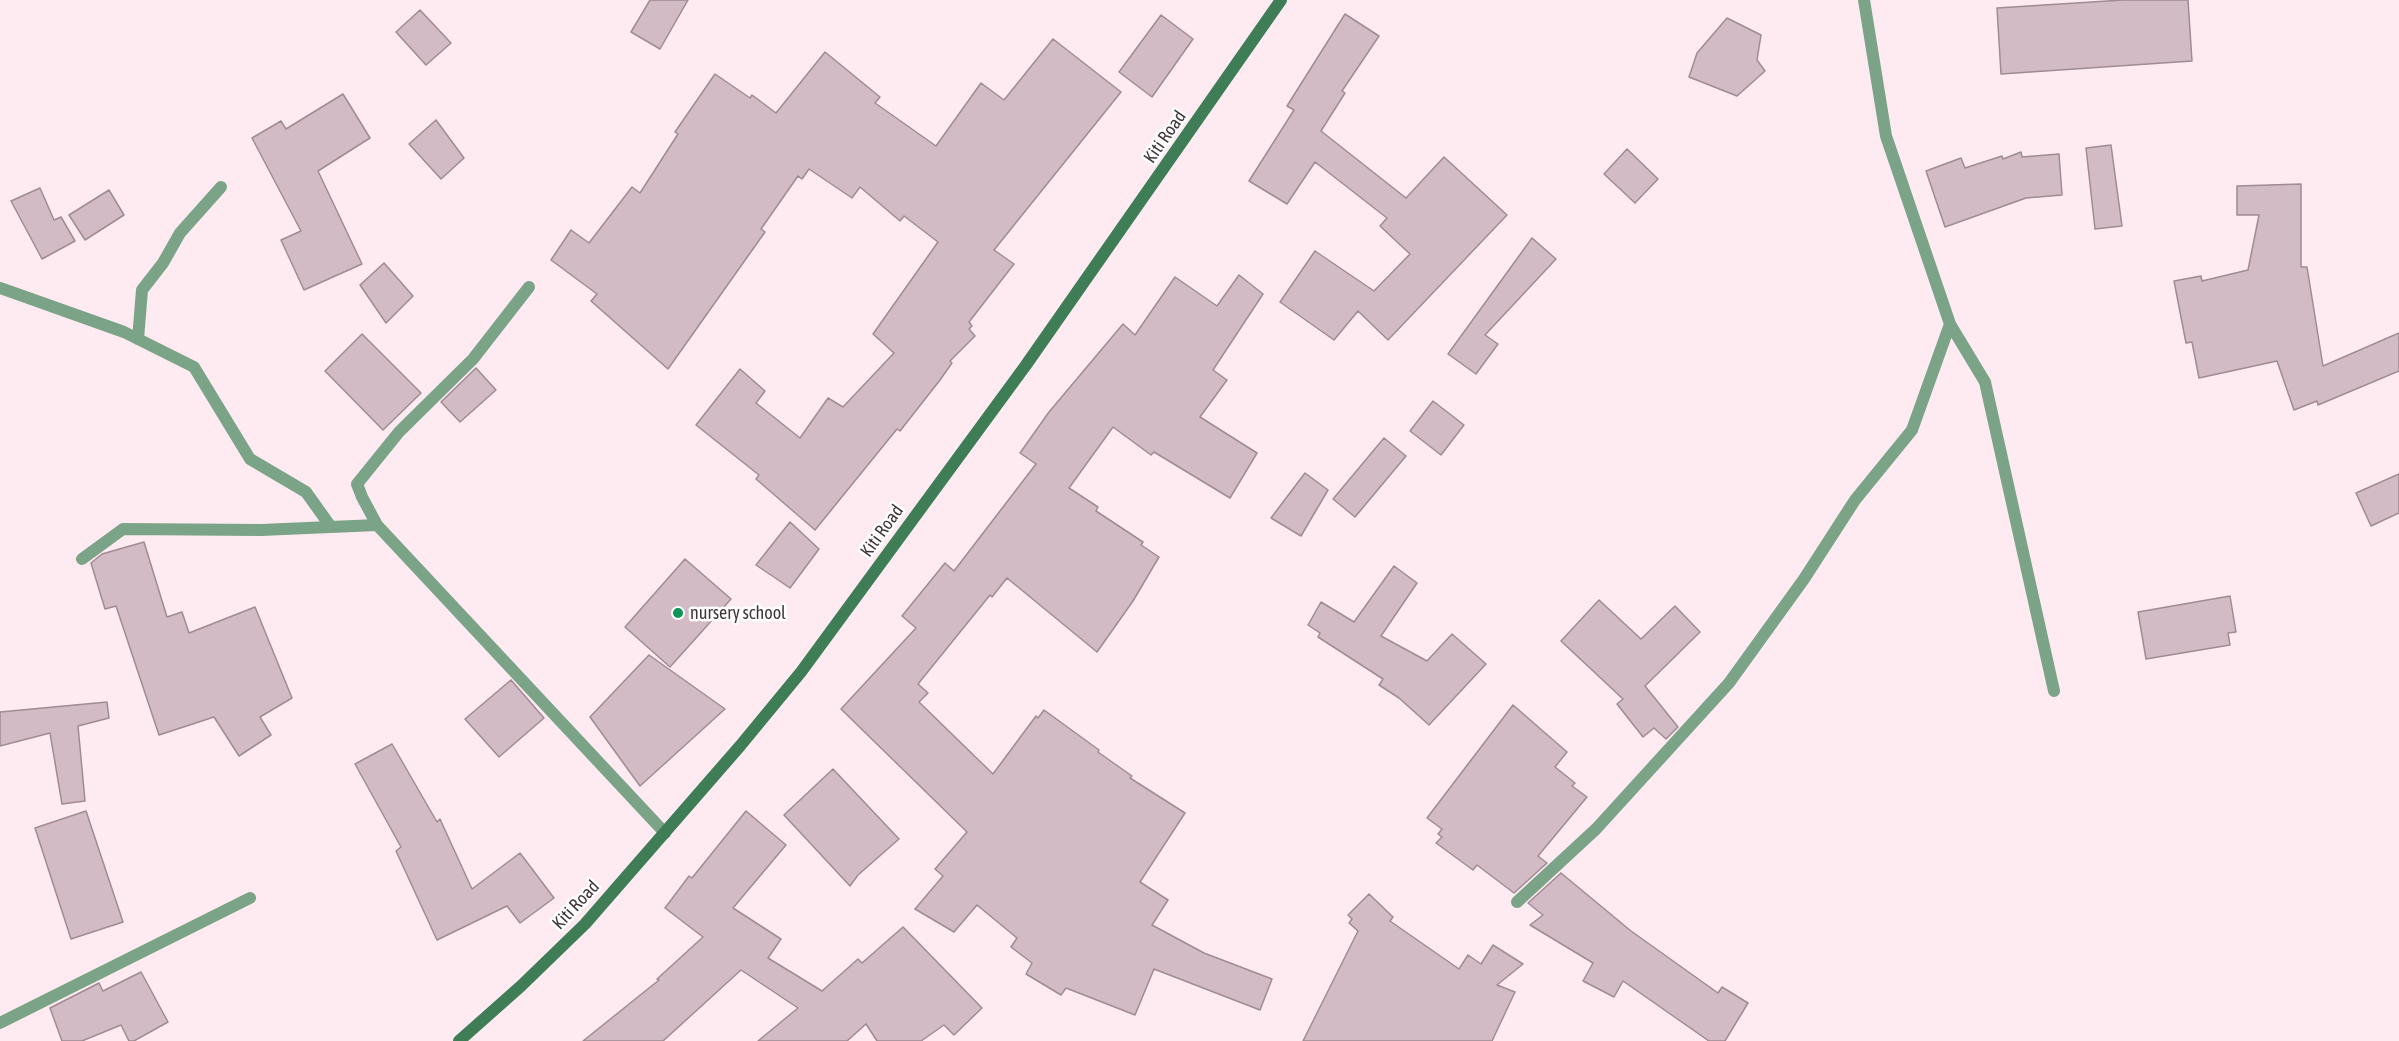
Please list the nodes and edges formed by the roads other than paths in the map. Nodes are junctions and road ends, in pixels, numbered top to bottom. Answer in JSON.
{"nodes":[{"id":1,"x":1281,"y":0,"type":"edge"},
{"id":2,"x":1864,"y":0,"type":"edge"},
{"id":3,"x":222,"y":187,"type":"dead end"},
{"id":4,"x":529,"y":287,"type":"dead end"},
{"id":5,"x":0,"y":288,"type":"edge"},
{"id":6,"x":1950,"y":324,"type":"junction"},
{"id":7,"x":138,"y":339,"type":"junction"},
{"id":8,"x":377,"y":525,"type":"junction"},
{"id":9,"x":331,"y":527,"type":"junction"},
{"id":10,"x":82,"y":559,"type":"dead end"},
{"id":11,"x":2054,"y":691,"type":"dead end"},
{"id":12,"x":665,"y":833,"type":"junction"},
{"id":13,"x":250,"y":898,"type":"dead end"},
{"id":14,"x":1517,"y":902,"type":"dead end"},
{"id":15,"x":0,"y":1023,"type":"edge"},
{"id":16,"x":459,"y":1041,"type":"edge"}],
"edges":[{"from":1,"to":12,"type":"street","name":"Kiti Road"},
{"from":2,"to":6,"type":"street"},
{"from":3,"to":7,"type":"street"},
{"from":4,"to":8,"type":"street"},
{"from":5,"to":7,"type":"street"},
{"from":6,"to":11,"type":"street"},
{"from":6,"to":14,"type":"street"},
{"from":7,"to":9,"type":"street"},
{"from":8,"to":9,"type":"street"},
{"from":8,"to":12,"type":"street"},
{"from":9,"to":10,"type":"street"},
{"from":12,"to":16,"type":"street","name":"Kiti Road"},
{"from":13,"to":15,"type":"street"}]}
